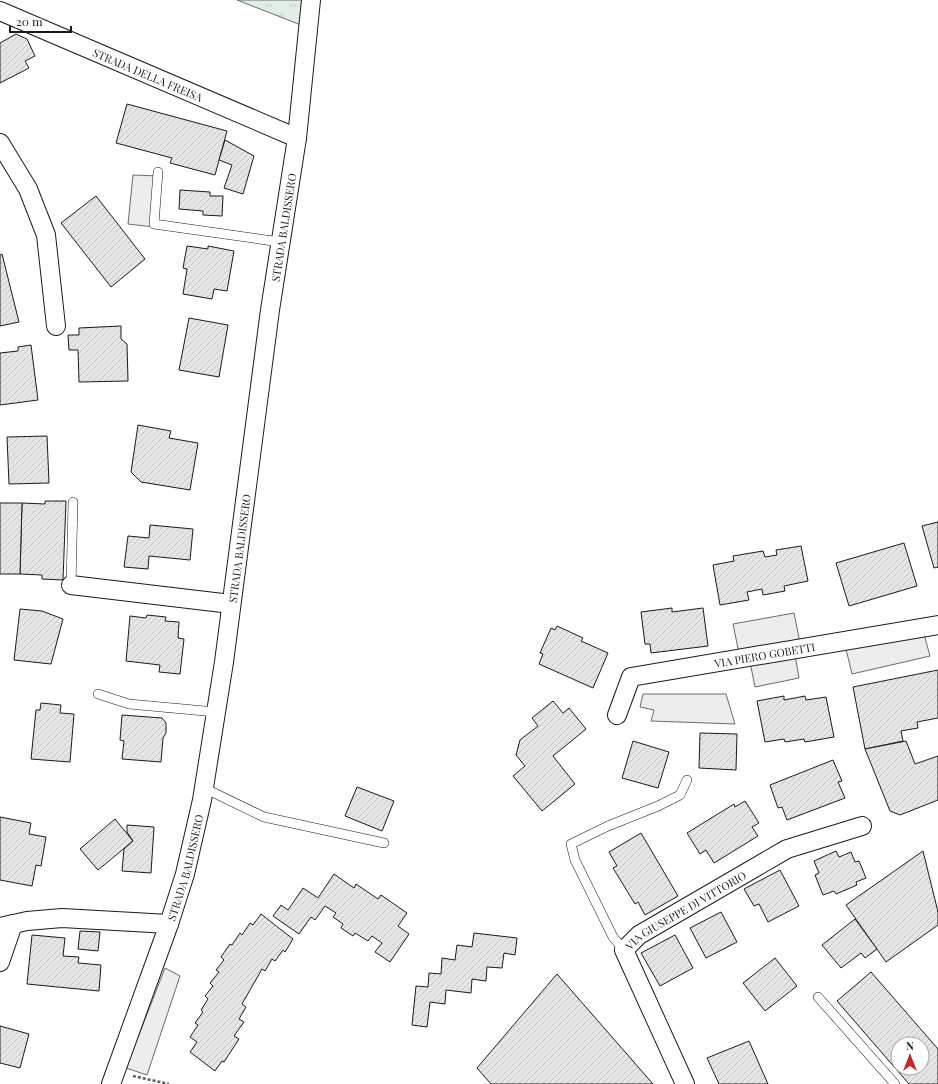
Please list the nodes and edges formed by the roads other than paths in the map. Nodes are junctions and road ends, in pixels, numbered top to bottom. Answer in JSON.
{"nodes":[{"id":1,"x":311,"y":0,"type":"edge"},
{"id":2,"x":0,"y":11,"type":"edge"},
{"id":3,"x":296,"y":138,"type":"junction"},
{"id":4,"x":0,"y":143,"type":"edge"},
{"id":5,"x":158,"y":172,"type":"dead end"},
{"id":6,"x":280,"y":242,"type":"junction"},
{"id":7,"x":56,"y":326,"type":"dead end"},
{"id":8,"x":73,"y":502,"type":"dead end"},
{"id":9,"x":71,"y":585,"type":"joint"},
{"id":10,"x":231,"y":604,"type":"junction"},
{"id":11,"x":938,"y":625,"type":"edge"},
{"id":12,"x":98,"y":694,"type":"dead end"},
{"id":13,"x":216,"y":712,"type":"junction"},
{"id":14,"x":617,"y":715,"type":"dead end"},
{"id":15,"x":687,"y":780,"type":"dead end"},
{"id":16,"x":204,"y":788,"type":"junction"},
{"id":17,"x":862,"y":826,"type":"dead end"},
{"id":18,"x":384,"y":844,"type":"dead end"},
{"id":19,"x":169,"y":924,"type":"junction"},
{"id":20,"x":6,"y":925,"type":"edge"},
{"id":21,"x":624,"y":950,"type":"junction"},
{"id":22,"x":0,"y":962,"type":"edge"},
{"id":23,"x":818,"y":997,"type":"dead end"},
{"id":24,"x":111,"y":1084,"type":"edge"},
{"id":25,"x":684,"y":1084,"type":"edge"},
{"id":26,"x":895,"y":1084,"type":"edge"}],
"edges":[{"from":1,"to":3,"type":"street","name":"STRADA BALDISSERO"},
{"from":2,"to":3,"type":"street","name":"STRADA DELLA FREISA"},
{"from":3,"to":6,"type":"street","name":"STRADA BALDISSERO"},
{"from":4,"to":7,"type":"street"},
{"from":5,"to":6,"type":"lane"},
{"from":6,"to":10,"type":"street","name":"STRADA BALDISSERO"},
{"from":8,"to":9,"type":"lane"},
{"from":9,"to":10,"type":"street"},
{"from":10,"to":13,"type":"street","name":"STRADA BALDISSERO"},
{"from":11,"to":14,"type":"street","name":"VIA PIERO GOBETTI"},
{"from":12,"to":13,"type":"lane"},
{"from":13,"to":16,"type":"street","name":"STRADA BALDISSERO"},
{"from":15,"to":21,"type":"lane"},
{"from":16,"to":18,"type":"lane"},
{"from":16,"to":19,"type":"street","name":"STRADA BALDISSERO"},
{"from":17,"to":21,"type":"street","name":"VIA GIUSEPPE DI VITTORIO"},
{"from":19,"to":20,"type":"street"},
{"from":19,"to":24,"type":"street","name":"STRADA BALDISSERO"},
{"from":20,"to":22,"type":"street"},
{"from":21,"to":25,"type":"street","name":"VIA GIUSEPPE DI VITTORIO"},
{"from":23,"to":26,"type":"lane"}]}
